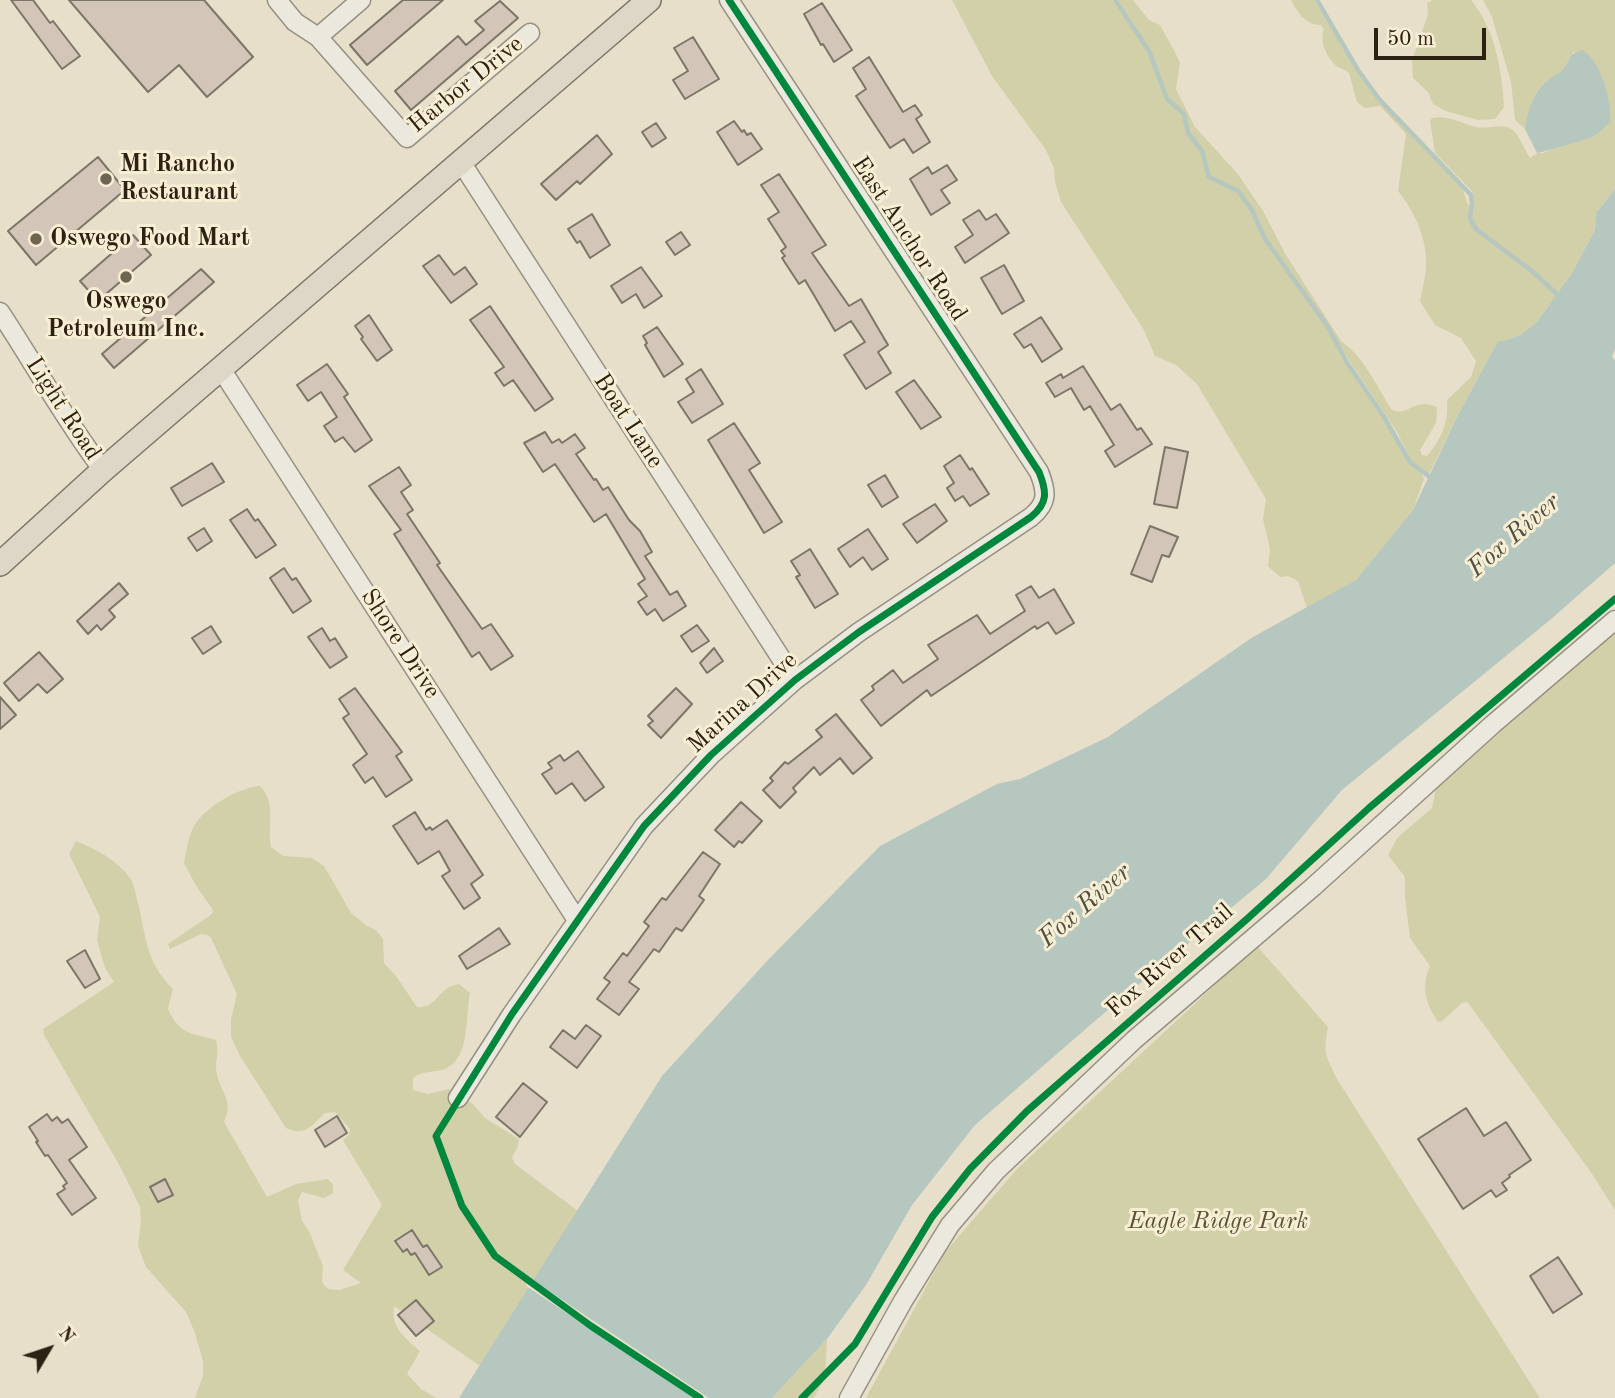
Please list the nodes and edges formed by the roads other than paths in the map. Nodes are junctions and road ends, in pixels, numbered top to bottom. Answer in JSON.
{"nodes":[{"id":1,"x":277,"y":0,"type":"edge"},
{"id":2,"x":360,"y":0,"type":"edge"},
{"id":3,"x":649,"y":0,"type":"edge"},
{"id":4,"x":729,"y":0,"type":"edge"},
{"id":5,"x":530,"y":33,"type":"dead end"},
{"id":6,"x":318,"y":37,"type":"junction"},
{"id":7,"x":461,"y":162,"type":"junction"},
{"id":8,"x":0,"y":312,"type":"edge"},
{"id":9,"x":221,"y":369,"type":"junction"},
{"id":10,"x":103,"y":470,"type":"junction"},
{"id":11,"x":1044,"y":504,"type":"joint"},
{"id":12,"x":0,"y":564,"type":"edge"},
{"id":13,"x":1615,"y":620,"type":"edge"},
{"id":14,"x":795,"y":680,"type":"junction"},
{"id":15,"x":577,"y":920,"type":"junction"},
{"id":16,"x":458,"y":1098,"type":"dead end"},
{"id":17,"x":849,"y":1398,"type":"edge"}],
"edges":[{"from":1,"to":6,"type":"street","name":"Harbor Drive"},
{"from":2,"to":6,"type":"street"},
{"from":3,"to":7,"type":"main road"},
{"from":4,"to":11,"type":"street","name":"East Anchor Road"},
{"from":5,"to":6,"type":"street","name":"Harbor Drive"},
{"from":7,"to":9,"type":"main road"},
{"from":7,"to":14,"type":"street","name":"Boat Lane"},
{"from":8,"to":10,"type":"street","name":"Light Road"},
{"from":9,"to":10,"type":"main road"},
{"from":9,"to":15,"type":"street","name":"Shore Drive"},
{"from":10,"to":12,"type":"main road"},
{"from":11,"to":14,"type":"street","name":"Marina Drive"},
{"from":13,"to":17,"type":"street"},
{"from":14,"to":15,"type":"street","name":"Marina Drive"},
{"from":15,"to":16,"type":"street","name":"Marina Drive"}]}
